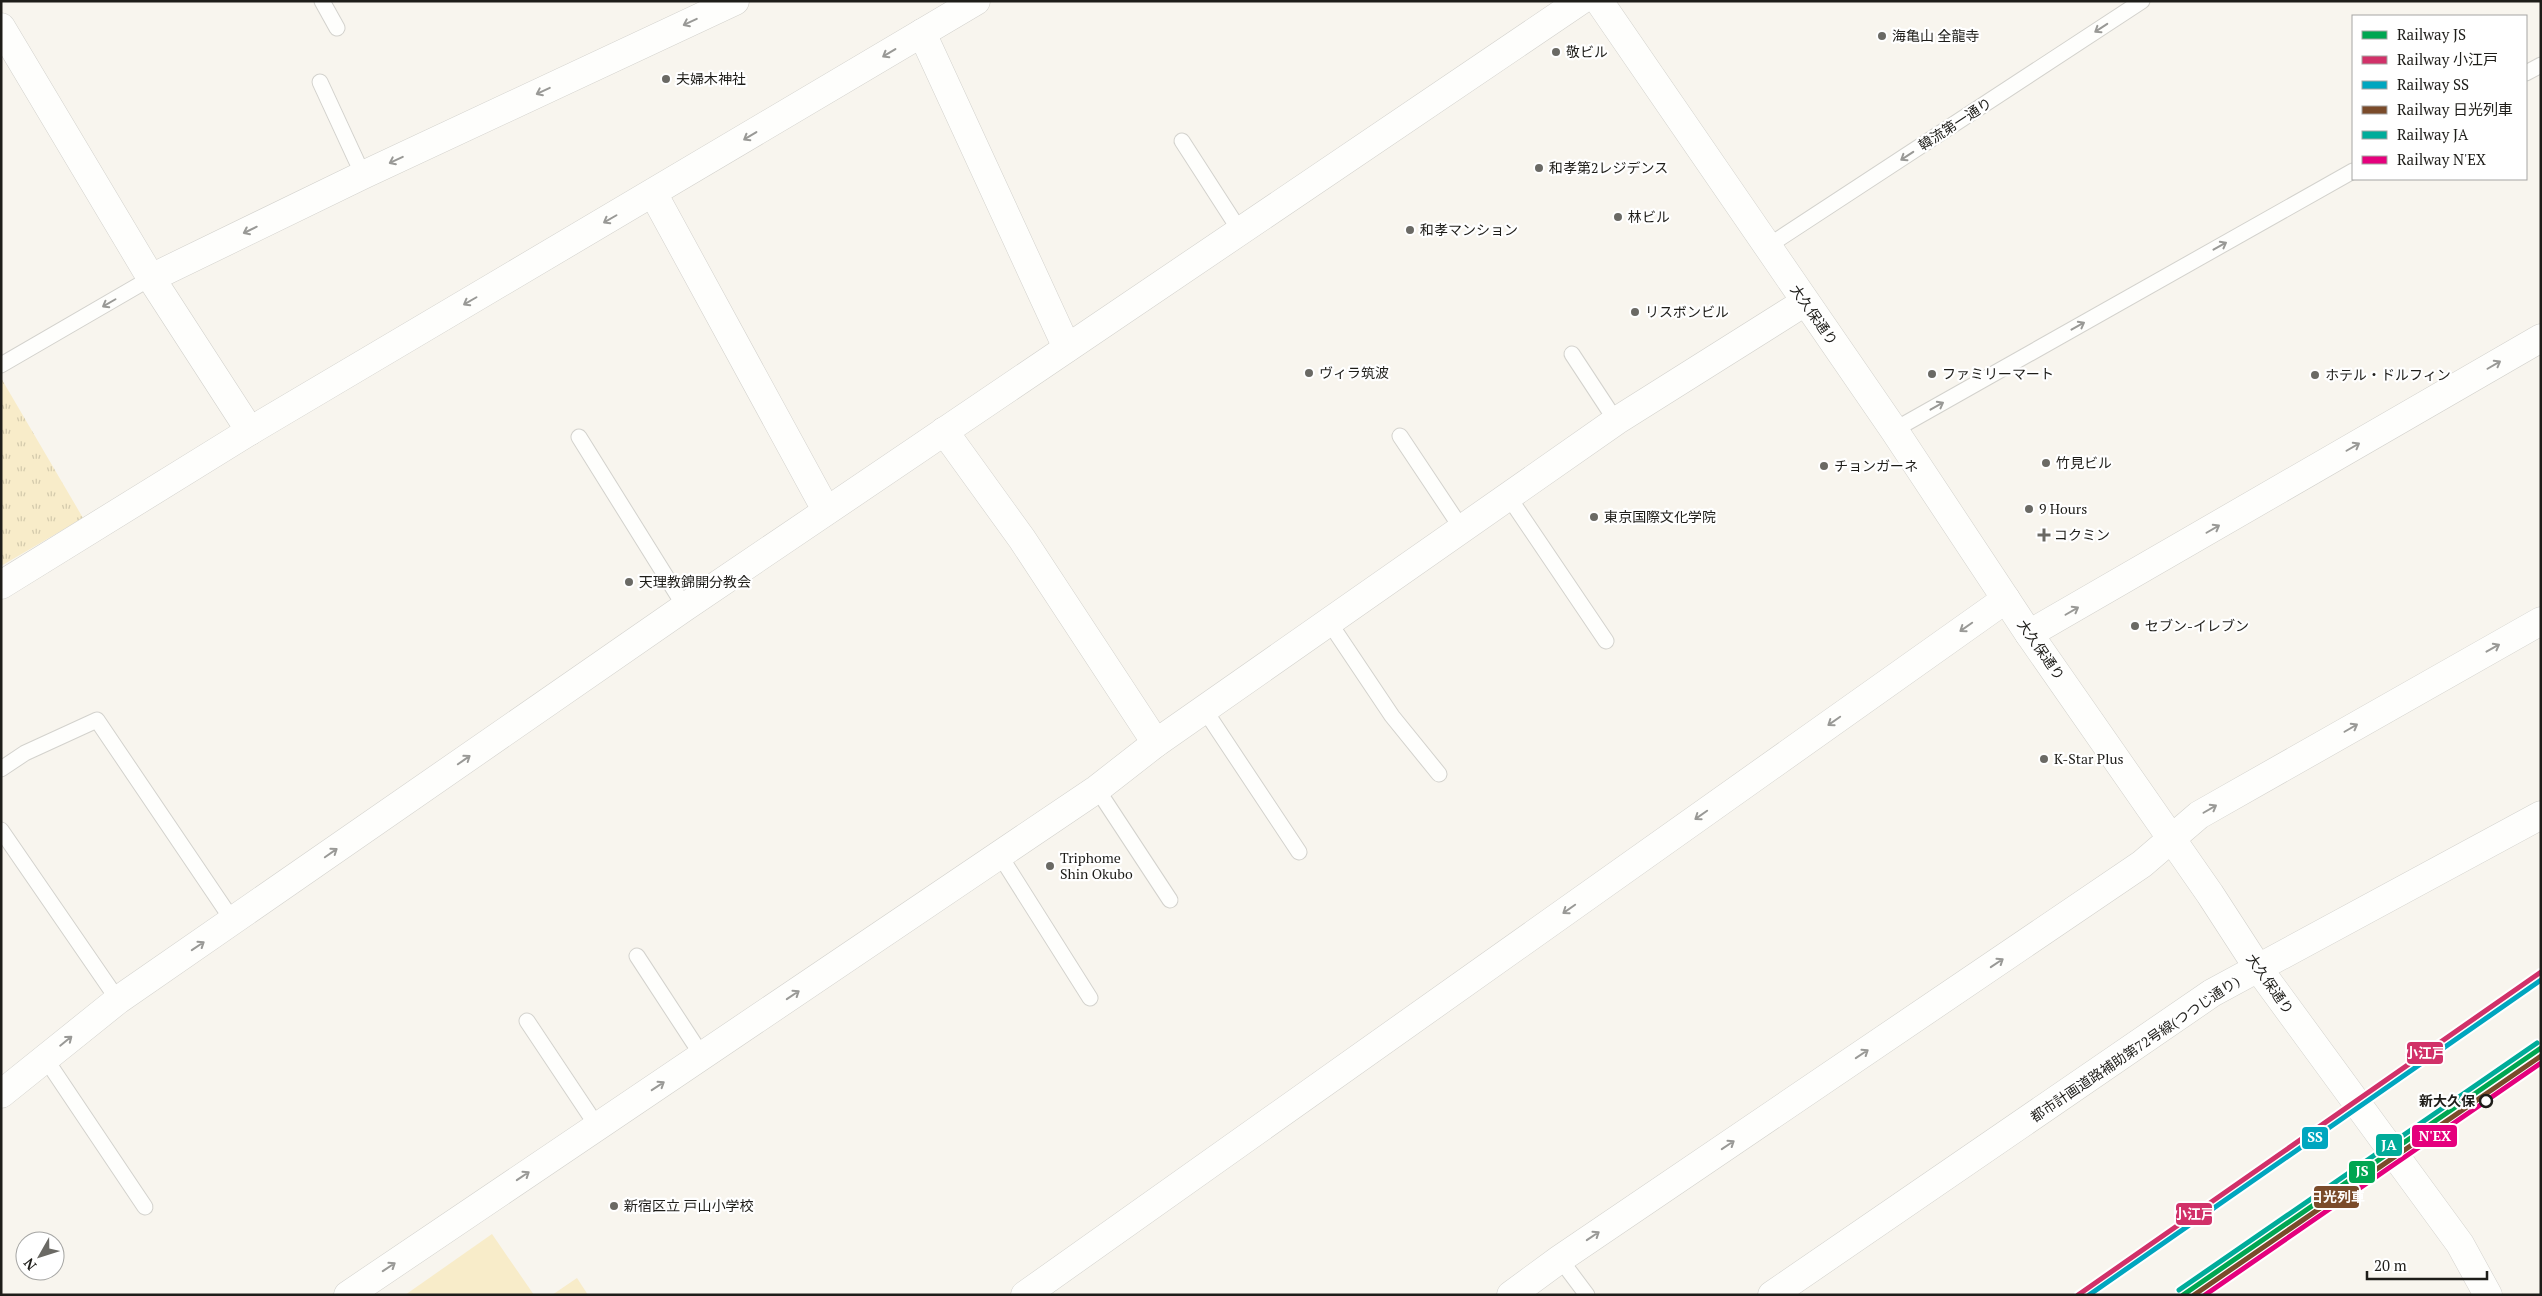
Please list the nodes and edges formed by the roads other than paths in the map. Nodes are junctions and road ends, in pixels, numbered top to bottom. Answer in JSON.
{"nodes":[{"id":1,"x":322,"y":1,"type":"edge"},
{"id":2,"x":734,"y":1,"type":"edge"},
{"id":3,"x":976,"y":1,"type":"edge"},
{"id":4,"x":1580,"y":1,"type":"edge"},
{"id":5,"x":1599,"y":1,"type":"edge"},
{"id":6,"x":2142,"y":1,"type":"edge"},
{"id":7,"x":1,"y":27,"type":"edge"},
{"id":8,"x":337,"y":28,"type":"dead end"},
{"id":9,"x":922,"y":34,"type":"junction"},
{"id":10,"x":2541,"y":65,"type":"edge"},
{"id":11,"x":2527,"y":72,"type":"edge"},
{"id":12,"x":320,"y":82,"type":"dead end"},
{"id":13,"x":1182,"y":141,"type":"dead end"},
{"id":14,"x":2352,"y":172,"type":"edge"},
{"id":15,"x":363,"y":175,"type":"junction"},
{"id":16,"x":653,"y":193,"type":"junction"},
{"id":17,"x":1240,"y":231,"type":"junction"},
{"id":18,"x":1768,"y":246,"type":"junction"},
{"id":19,"x":151,"y":278,"type":"junction"},
{"id":20,"x":1805,"y":302,"type":"junction"},
{"id":21,"x":2541,"y":338,"type":"edge"},
{"id":22,"x":1067,"y":348,"type":"junction"},
{"id":23,"x":1572,"y":354,"type":"dead end"},
{"id":24,"x":1,"y":365,"type":"edge"},
{"id":25,"x":1616,"y":421,"type":"junction"},
{"id":26,"x":1894,"y":430,"type":"junction"},
{"id":27,"x":250,"y":431,"type":"junction"},
{"id":28,"x":944,"y":431,"type":"junction"},
{"id":29,"x":1400,"y":436,"type":"dead end"},
{"id":30,"x":579,"y":437,"type":"dead end"},
{"id":31,"x":1508,"y":496,"type":"junction"},
{"id":32,"x":826,"y":510,"type":"junction"},
{"id":33,"x":1462,"y":529,"type":"junction"},
{"id":34,"x":1,"y":586,"type":"edge"},
{"id":35,"x":2006,"y":599,"type":"junction"},
{"id":36,"x":685,"y":607,"type":"junction"},
{"id":37,"x":2541,"y":621,"type":"edge"},
{"id":38,"x":1329,"y":622,"type":"junction"},
{"id":39,"x":2029,"y":634,"type":"junction"},
{"id":40,"x":1606,"y":641,"type":"dead end"},
{"id":41,"x":1204,"y":709,"type":"junction"},
{"id":42,"x":1156,"y":743,"type":"junction"},
{"id":43,"x":1,"y":769,"type":"edge"},
{"id":44,"x":1439,"y":774,"type":"dead end"},
{"id":45,"x":1097,"y":789,"type":"junction"},
{"id":46,"x":2541,"y":815,"type":"edge"},
{"id":47,"x":1,"y":830,"type":"edge"},
{"id":48,"x":2172,"y":839,"type":"junction"},
{"id":49,"x":1299,"y":852,"type":"dead end"},
{"id":50,"x":999,"y":854,"type":"junction"},
{"id":51,"x":1170,"y":900,"type":"dead end"},
{"id":52,"x":233,"y":921,"type":"junction"},
{"id":53,"x":637,"y":956,"type":"dead end"},
{"id":54,"x":2258,"y":968,"type":"junction"},
{"id":55,"x":1090,"y":998,"type":"dead end"},
{"id":56,"x":118,"y":1000,"type":"junction"},
{"id":57,"x":527,"y":1021,"type":"dead end"},
{"id":58,"x":703,"y":1057,"type":"junction"},
{"id":59,"x":45,"y":1058,"type":"junction"},
{"id":60,"x":1,"y":1094,"type":"edge"},
{"id":61,"x":597,"y":1126,"type":"junction"},
{"id":62,"x":145,"y":1207,"type":"dead end"},
{"id":63,"x":1560,"y":1258,"type":"junction"},
{"id":64,"x":348,"y":1295,"type":"edge"},
{"id":65,"x":1025,"y":1295,"type":"edge"},
{"id":66,"x":1511,"y":1295,"type":"edge"},
{"id":67,"x":1587,"y":1295,"type":"edge"},
{"id":68,"x":1772,"y":1295,"type":"edge"},
{"id":69,"x":2488,"y":1295,"type":"edge"}],
"edges":[{"from":1,"to":8,"type":"lane"},
{"from":2,"to":15,"type":"street","one_way":true},
{"from":3,"to":9,"type":"street"},
{"from":4,"to":17,"type":"street"},
{"from":5,"to":18,"type":"street","name":"大久保通り"},
{"from":6,"to":18,"type":"lane","name":"韓流第一通り","one_way":true},
{"from":7,"to":19,"type":"street"},
{"from":9,"to":16,"type":"street","one_way":true},
{"from":9,"to":22,"type":"street"},
{"from":10,"to":11,"type":"lane"},
{"from":12,"to":15,"type":"lane"},
{"from":13,"to":17,"type":"lane"},
{"from":26,"to":14,"type":"lane","one_way":true},
{"from":15,"to":19,"type":"street","one_way":true},
{"from":16,"to":27,"type":"street","one_way":true},
{"from":16,"to":32,"type":"street"},
{"from":17,"to":22,"type":"street"},
{"from":18,"to":20,"type":"street","name":"大久保通り"},
{"from":19,"to":24,"type":"lane","one_way":true},
{"from":19,"to":27,"type":"street"},
{"from":20,"to":25,"type":"street"},
{"from":20,"to":26,"type":"street","name":"大久保通り"},
{"from":39,"to":21,"type":"street","one_way":true},
{"from":22,"to":28,"type":"street"},
{"from":23,"to":25,"type":"lane"},
{"from":25,"to":31,"type":"street"},
{"from":26,"to":35,"type":"street","name":"大久保通り"},
{"from":27,"to":34,"type":"street"},
{"from":28,"to":32,"type":"street"},
{"from":28,"to":42,"type":"street"},
{"from":29,"to":33,"type":"lane"},
{"from":30,"to":36,"type":"lane"},
{"from":31,"to":33,"type":"street"},
{"from":31,"to":40,"type":"lane"},
{"from":32,"to":36,"type":"street"},
{"from":33,"to":38,"type":"street"},
{"from":35,"to":39,"type":"street","name":"大久保通り"},
{"from":35,"to":65,"type":"street","one_way":true},
{"from":52,"to":36,"type":"street","one_way":true},
{"from":48,"to":37,"type":"street","one_way":true},
{"from":38,"to":41,"type":"street"},
{"from":38,"to":44,"type":"lane"},
{"from":39,"to":48,"type":"street","name":"大久保通り"},
{"from":41,"to":42,"type":"street"},
{"from":41,"to":49,"type":"lane"},
{"from":42,"to":45,"type":"street"},
{"from":43,"to":52,"type":"lane"},
{"from":45,"to":50,"type":"street"},
{"from":45,"to":51,"type":"lane"},
{"from":46,"to":54,"type":"street","name":"都市計画道路補助第72号線(つつじ通り)"},
{"from":47,"to":56,"type":"lane"},
{"from":48,"to":54,"type":"street","name":"大久保通り"},
{"from":63,"to":48,"type":"street","one_way":true},
{"from":50,"to":55,"type":"lane"},
{"from":58,"to":50,"type":"street","one_way":true},
{"from":56,"to":52,"type":"street","one_way":true},
{"from":53,"to":58,"type":"lane"},
{"from":54,"to":68,"type":"street","name":"都市計画道路補助第72号線(つつじ通り)"},
{"from":54,"to":69,"type":"street","name":"大久保通り"},
{"from":59,"to":56,"type":"street","one_way":true},
{"from":57,"to":61,"type":"lane"},
{"from":61,"to":58,"type":"street","one_way":true},
{"from":59,"to":60,"type":"street"},
{"from":59,"to":62,"type":"lane"},
{"from":64,"to":61,"type":"street","one_way":true},
{"from":63,"to":66,"type":"street"},
{"from":63,"to":67,"type":"lane"}]}
